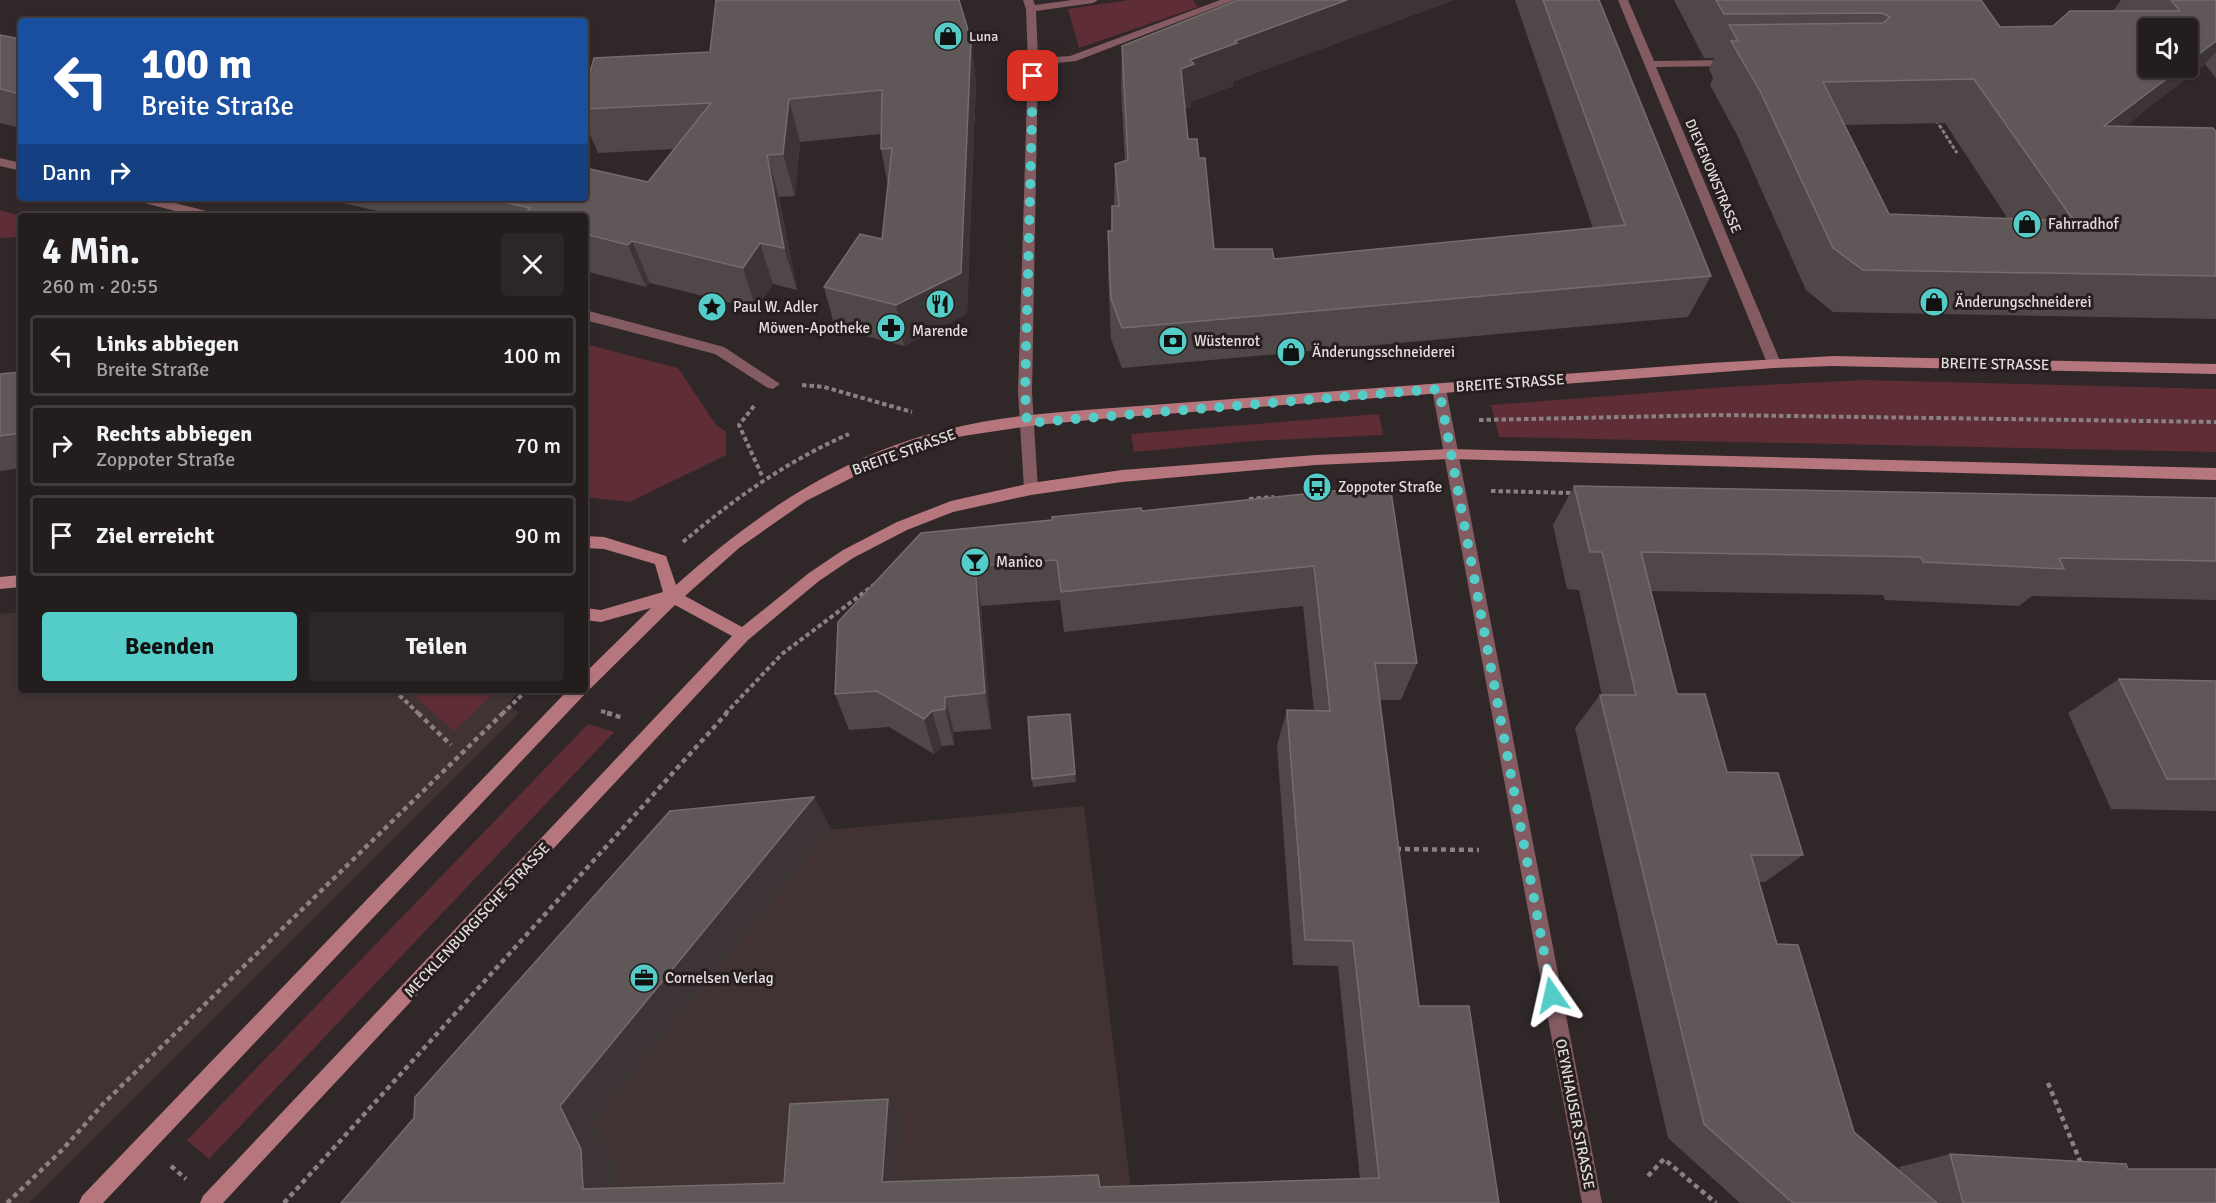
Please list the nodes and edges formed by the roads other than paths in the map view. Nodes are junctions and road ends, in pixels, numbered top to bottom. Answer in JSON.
{"nodes":[{"id":1,"x":1093,"y":0,"type":"edge"},
{"id":2,"x":1230,"y":0,"type":"edge"},
{"id":3,"x":1623,"y":0,"type":"edge"},
{"id":4,"x":1029,"y":5,"type":"edge"},
{"id":5,"x":1033,"y":62,"type":"junction"},
{"id":6,"x":1744,"y":63,"type":"edge"},
{"id":7,"x":1650,"y":64,"type":"junction"},
{"id":8,"x":0,"y":162,"type":"edge"},
{"id":9,"x":18,"y":166,"type":"edge"},
{"id":10,"x":152,"y":201,"type":"edge"},
{"id":11,"x":198,"y":213,"type":"edge"},
{"id":12,"x":588,"y":316,"type":"edge"},
{"id":13,"x":1774,"y":363,"type":"junction"},
{"id":14,"x":2216,"y":369,"type":"edge"},
{"id":15,"x":773,"y":384,"type":"dead end"},
{"id":16,"x":1439,"y":389,"type":"junction"},
{"id":17,"x":1027,"y":423,"type":"junction"},
{"id":18,"x":1450,"y":453,"type":"junction"},
{"id":19,"x":2216,"y":474,"type":"edge"},
{"id":20,"x":1031,"y":489,"type":"junction"},
{"id":21,"x":588,"y":542,"type":"edge"},
{"id":22,"x":18,"y":581,"type":"edge"},
{"id":23,"x":0,"y":583,"type":"edge"},
{"id":24,"x":672,"y":596,"type":"junction"},
{"id":25,"x":588,"y":614,"type":"edge"},
{"id":26,"x":743,"y":635,"type":"junction"},
{"id":27,"x":588,"y":680,"type":"edge"},
{"id":28,"x":575,"y":693,"type":"edge"},
{"id":29,"x":89,"y":1203,"type":"edge"},
{"id":30,"x":210,"y":1203,"type":"edge"},
{"id":31,"x":1592,"y":1203,"type":"edge"}],
"edges":[{"from":1,"to":4,"type":"street"},
{"from":2,"to":5,"type":"street"},
{"from":3,"to":7,"type":"street","name":"DIEVENOWSTRASSE"},
{"from":4,"to":5,"type":"street"},
{"from":5,"to":17,"type":"street"},
{"from":6,"to":7,"type":"street"},
{"from":7,"to":13,"type":"street","name":"DIEVENOWSTRASSE"},
{"from":8,"to":9,"type":"street"},
{"from":10,"to":11,"type":"street"},
{"from":12,"to":15,"type":"street"},
{"from":13,"to":14,"type":"main road","name":"BREITE STRASSE"},
{"from":13,"to":16,"type":"main road","name":"BREITE STRASSE"},
{"from":16,"to":17,"type":"main road","name":"BREITE STRASSE"},
{"from":16,"to":18,"type":"street","name":"OEYNHAUSER STRASSE"},
{"from":17,"to":20,"type":"street"},
{"from":17,"to":24,"type":"main road","name":"BREITE STRASSE"},
{"from":18,"to":19,"type":"main road"},
{"from":18,"to":20,"type":"main road"},
{"from":18,"to":31,"type":"street","name":"OEYNHAUSER STRASSE"},
{"from":20,"to":26,"type":"main road"},
{"from":21,"to":24,"type":"main road"},
{"from":22,"to":23,"type":"main road"},
{"from":24,"to":25,"type":"main road"},
{"from":24,"to":26,"type":"main road"},
{"from":24,"to":27,"type":"main road"},
{"from":26,"to":30,"type":"main road","name":"MECKLENBURGISCHE STRASSE"},
{"from":28,"to":29,"type":"main road"}]}
